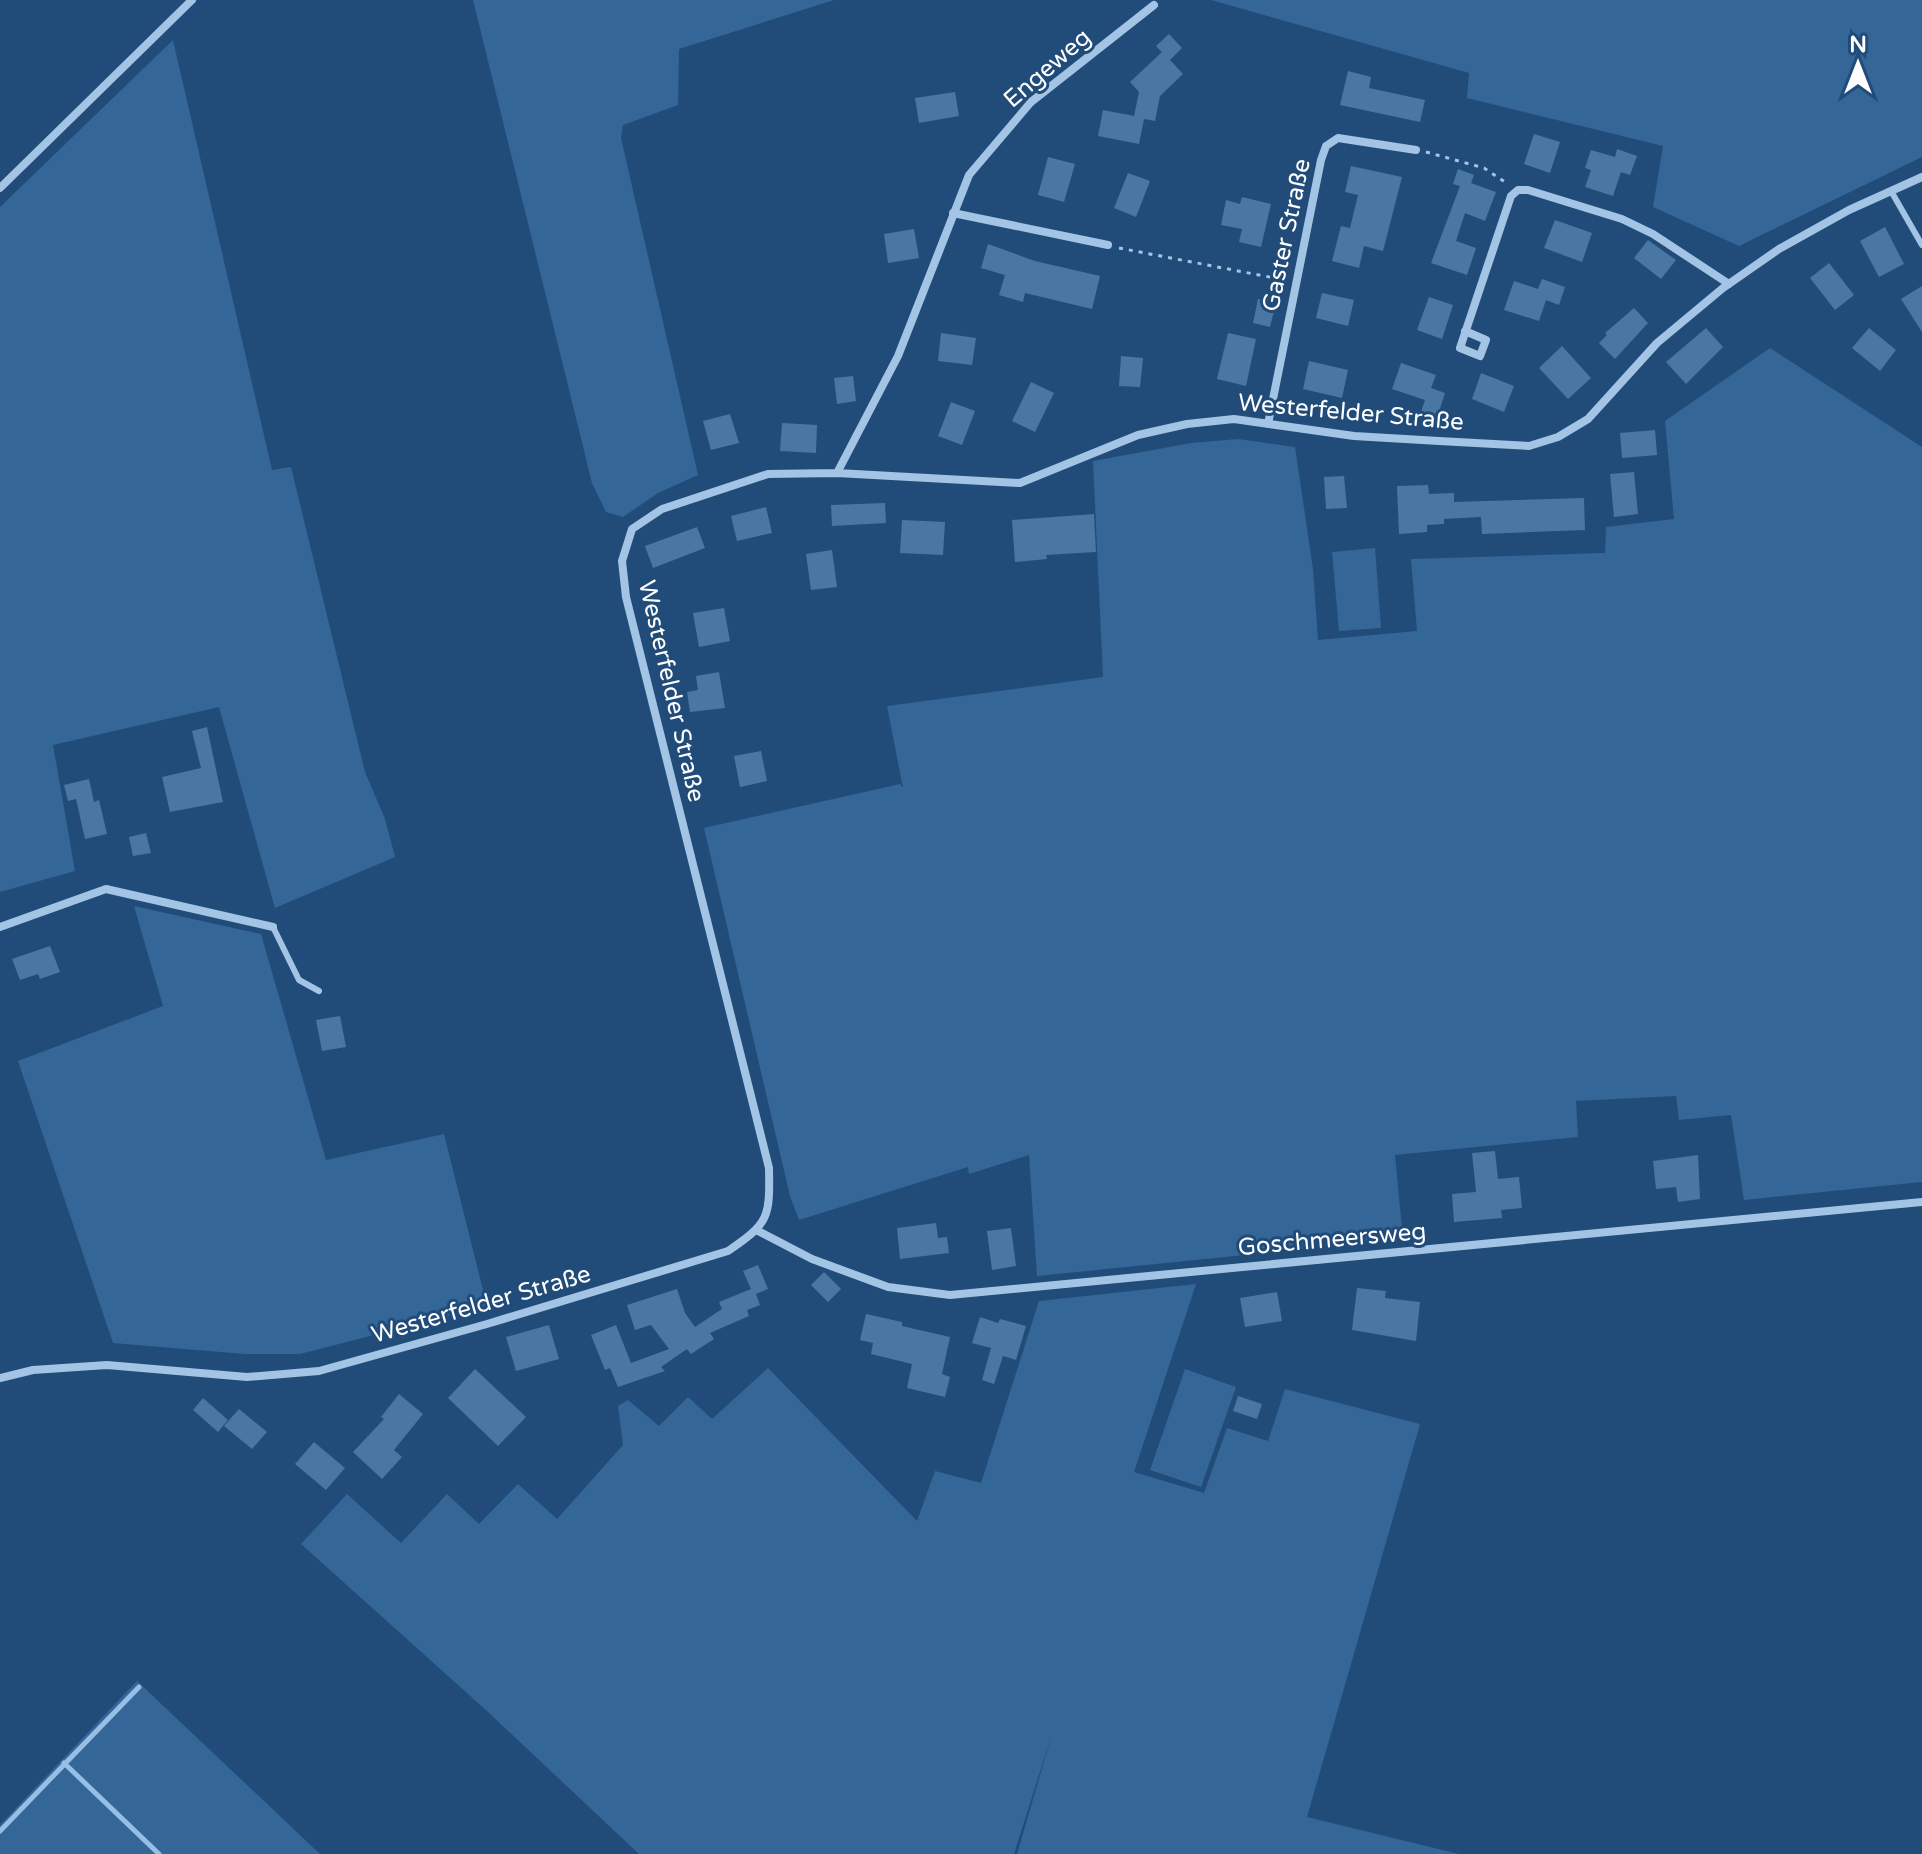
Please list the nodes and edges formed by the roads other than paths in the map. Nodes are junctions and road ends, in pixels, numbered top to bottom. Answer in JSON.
{"nodes":[{"id":1,"x":192,"y":0,"type":"edge"},
{"id":2,"x":1154,"y":5,"type":"dead end"},
{"id":3,"x":1416,"y":150,"type":"road end"},
{"id":4,"x":1922,"y":177,"type":"edge"},
{"id":5,"x":0,"y":188,"type":"edge"},
{"id":6,"x":1891,"y":191,"type":"junction"},
{"id":7,"x":953,"y":213,"type":"junction"},
{"id":8,"x":1108,"y":245,"type":"road end"},
{"id":9,"x":1922,"y":245,"type":"edge"},
{"id":10,"x":1729,"y":284,"type":"junction"},
{"id":11,"x":1465,"y":331,"type":"dead end"},
{"id":12,"x":1268,"y":424,"type":"junction"},
{"id":13,"x":837,"y":473,"type":"junction"},
{"id":14,"x":0,"y":927,"type":"edge"},
{"id":15,"x":273,"y":927,"type":"joint"},
{"id":16,"x":319,"y":991,"type":"dead end"},
{"id":17,"x":1922,"y":1202,"type":"edge"},
{"id":18,"x":758,"y":1231,"type":"junction"},
{"id":19,"x":0,"y":1378,"type":"edge"}],
"edges":[{"from":1,"to":5,"type":"street"},
{"from":2,"to":7,"type":"street","name":"Engeweg"},
{"from":3,"to":12,"type":"street","name":"Gaster Straße"},
{"from":4,"to":6,"type":"street","name":"Westerfelder Straße"},
{"from":6,"to":9,"type":"lane"},
{"from":6,"to":10,"type":"street","name":"Westerfelder Straße"},
{"from":7,"to":8,"type":"street"},
{"from":7,"to":13,"type":"street","name":"Engeweg"},
{"from":10,"to":11,"type":"street"},
{"from":10,"to":12,"type":"street","name":"Westerfelder Straße"},
{"from":12,"to":13,"type":"street","name":"Westerfelder Straße"},
{"from":13,"to":18,"type":"street","name":"Westerfelder Straße"},
{"from":14,"to":15,"type":"street"},
{"from":15,"to":16,"type":"lane"},
{"from":17,"to":18,"type":"street","name":"Goschmeersweg"},
{"from":18,"to":19,"type":"street","name":"Westerfelder Straße"}]}
